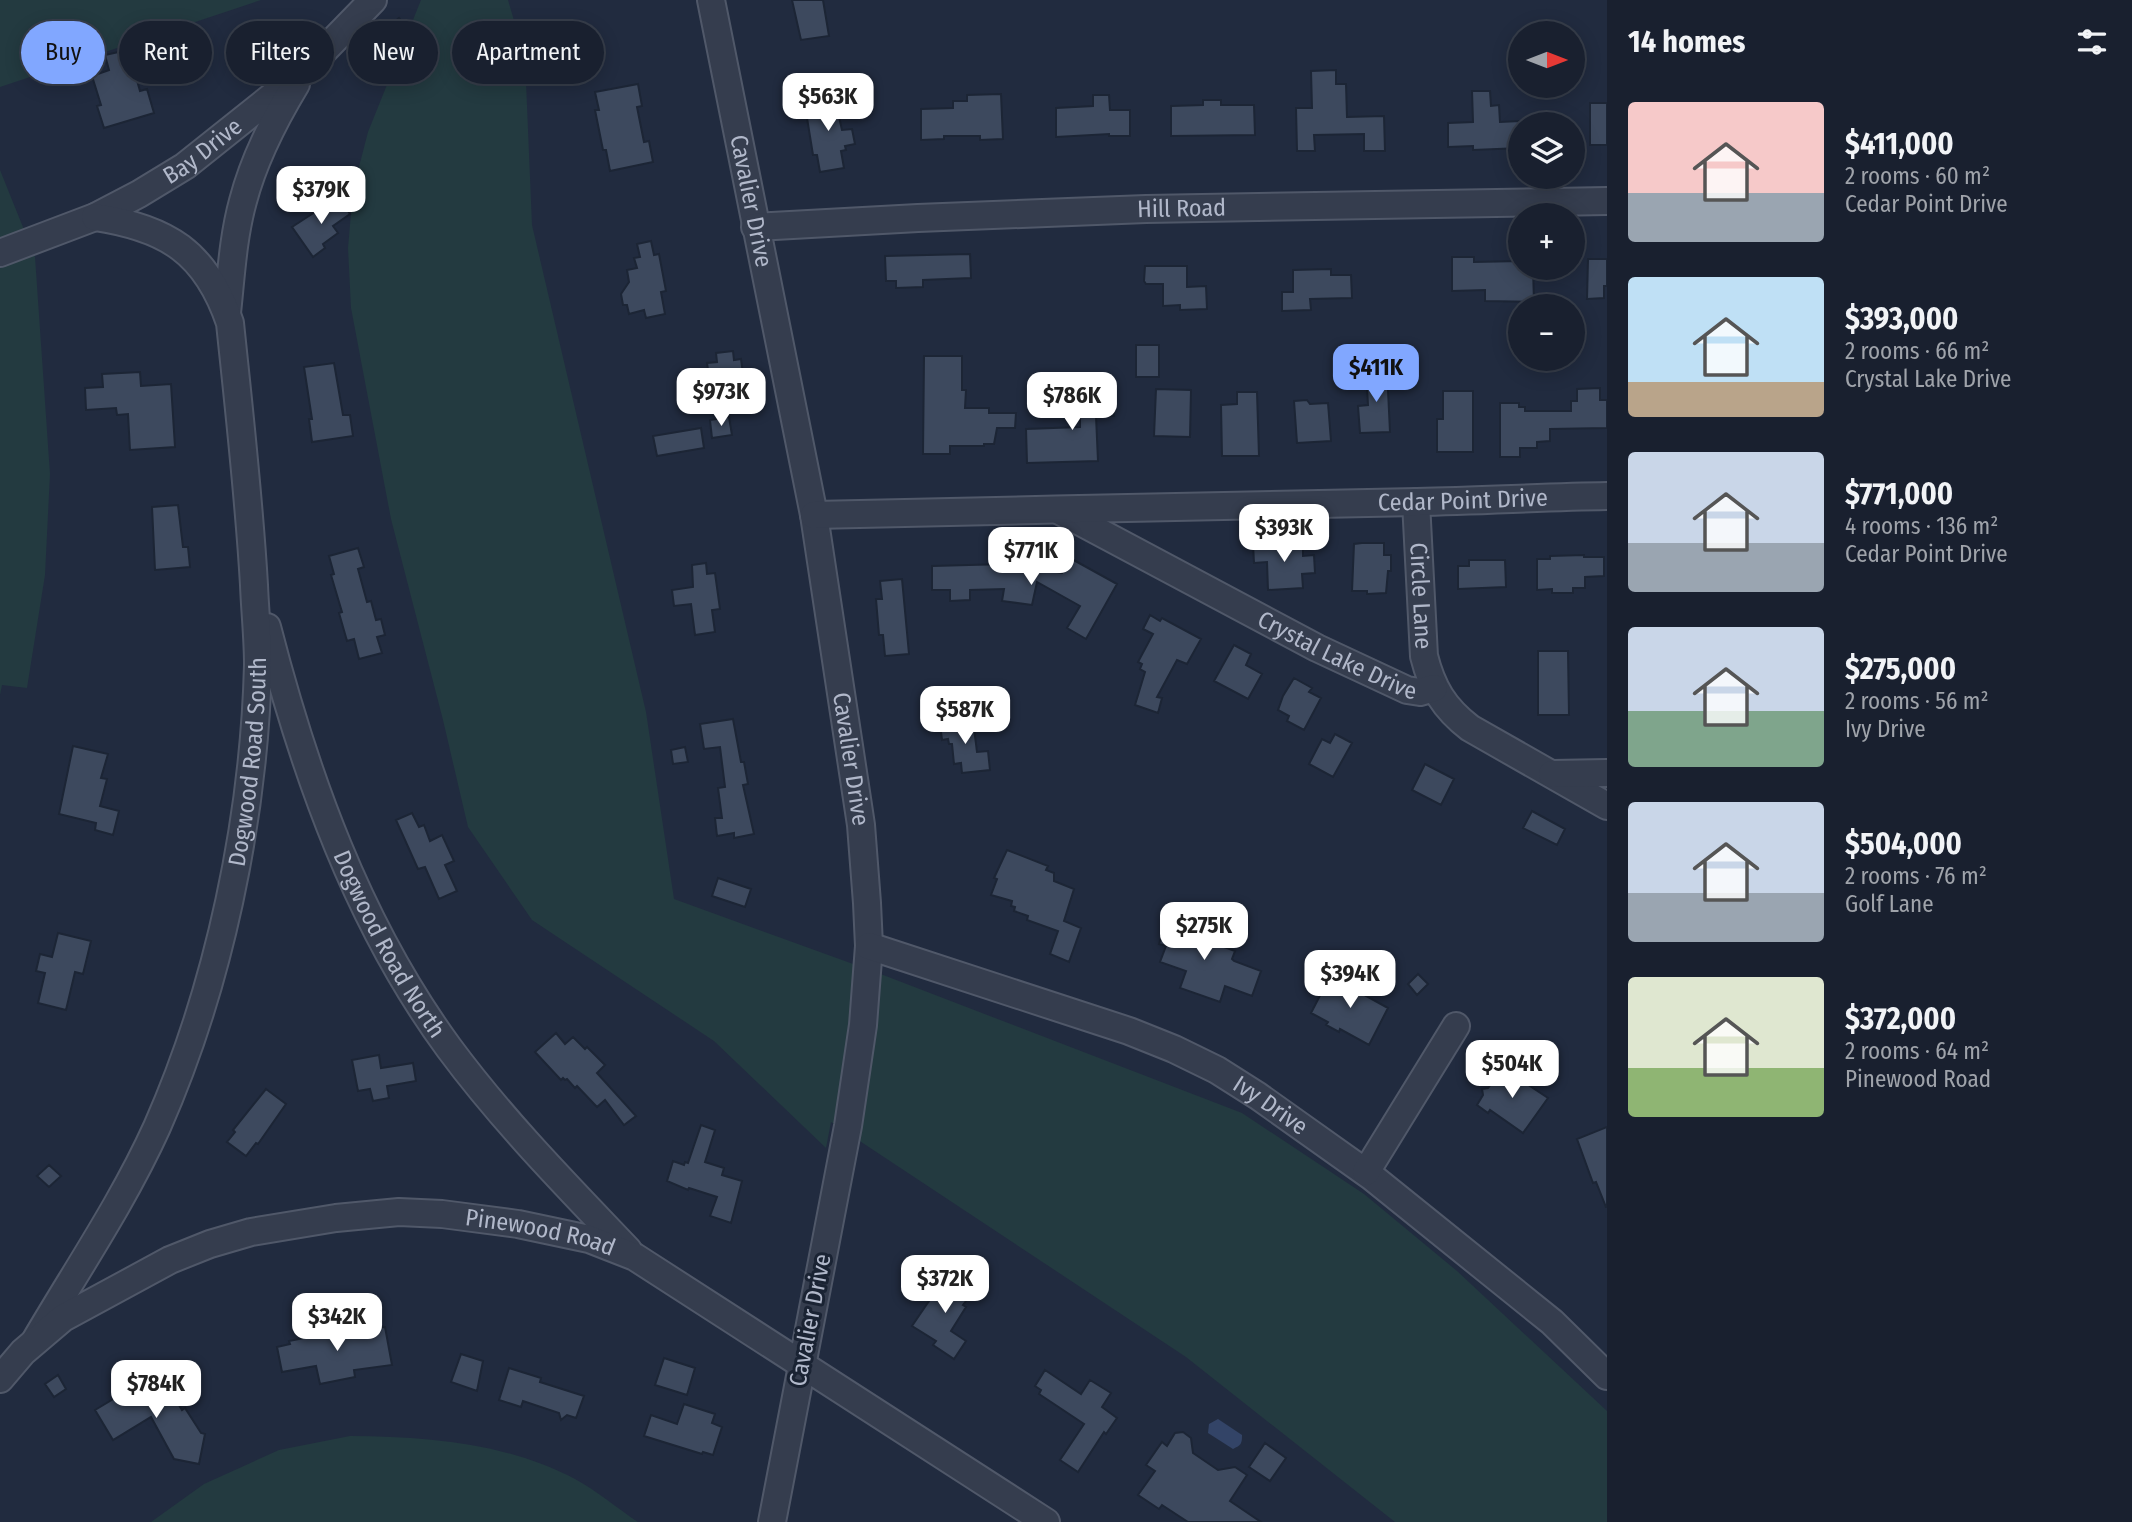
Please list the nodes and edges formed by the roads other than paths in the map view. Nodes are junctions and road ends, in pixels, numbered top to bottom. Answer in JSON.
{"nodes":[{"id":1,"x":373,"y":0,"type":"edge"},
{"id":2,"x":711,"y":0,"type":"edge"},
{"id":3,"x":334,"y":40,"type":"edge"},
{"id":4,"x":288,"y":84,"type":"edge"},
{"id":5,"x":296,"y":84,"type":"edge"},
{"id":6,"x":1607,"y":201,"type":"edge"},
{"id":7,"x":95,"y":217,"type":"junction"},
{"id":8,"x":755,"y":227,"type":"junction"},
{"id":9,"x":0,"y":253,"type":"edge"},
{"id":10,"x":227,"y":314,"type":"junction"},
{"id":11,"x":1607,"y":496,"type":"edge"},
{"id":12,"x":1416,"y":502,"type":"junction"},
{"id":13,"x":1058,"y":509,"type":"junction"},
{"id":14,"x":814,"y":515,"type":"junction"},
{"id":15,"x":253,"y":568,"type":"junction"},
{"id":16,"x":1434,"y":688,"type":"junction"},
{"id":17,"x":1607,"y":773,"type":"edge"},
{"id":18,"x":1550,"y":774,"type":"junction"},
{"id":19,"x":1607,"y":806,"type":"edge"},
{"id":20,"x":869,"y":946,"type":"junction"},
{"id":21,"x":1456,"y":1026,"type":"dead end"},
{"id":22,"x":1366,"y":1172,"type":"junction"},
{"id":23,"x":635,"y":1257,"type":"junction"},
{"id":24,"x":35,"y":1341,"type":"junction"},
{"id":25,"x":801,"y":1366,"type":"junction"},
{"id":26,"x":1607,"y":1376,"type":"edge"},
{"id":27,"x":0,"y":1379,"type":"edge"},
{"id":28,"x":772,"y":1522,"type":"edge"},
{"id":29,"x":1046,"y":1522,"type":"edge"}],
"edges":[{"from":1,"to":3,"type":"street","name":"Bay Drive"},
{"from":2,"to":8,"type":"street","name":"Cavalier Drive"},
{"from":4,"to":7,"type":"street","name":"Bay Drive"},
{"from":5,"to":10,"type":"street"},
{"from":6,"to":8,"type":"street","name":"Hill Road"},
{"from":7,"to":9,"type":"street","name":"Bay Drive"},
{"from":7,"to":10,"type":"street","name":"Dogwood Road South"},
{"from":8,"to":14,"type":"street","name":"Cavalier Drive"},
{"from":10,"to":15,"type":"street","name":"Dogwood Road South"},
{"from":11,"to":12,"type":"street","name":"Cedar Point Drive"},
{"from":12,"to":13,"type":"street","name":"Cedar Point Drive"},
{"from":12,"to":16,"type":"street","name":"Circle Lane"},
{"from":13,"to":14,"type":"street","name":"Cedar Point Drive"},
{"from":13,"to":16,"type":"street","name":"Crystal Lake Drive"},
{"from":14,"to":20,"type":"street","name":"Cavalier Drive"},
{"from":15,"to":23,"type":"street","name":"Dogwood Road North"},
{"from":15,"to":24,"type":"street","name":"Dogwood Road South"},
{"from":16,"to":18,"type":"street","name":"Crystal Lake Drive"},
{"from":17,"to":18,"type":"street"},
{"from":18,"to":19,"type":"street","name":"Crystal Lake Drive"},
{"from":20,"to":22,"type":"street","name":"Ivy Drive"},
{"from":20,"to":25,"type":"street","name":"Cavalier Drive"},
{"from":21,"to":22,"type":"street"},
{"from":22,"to":26,"type":"street","name":"Ivy Drive"},
{"from":23,"to":24,"type":"street","name":"Pinewood Road"},
{"from":23,"to":25,"type":"street","name":"Pinewood Road"},
{"from":24,"to":27,"type":"street","name":"Pinewood Road"},
{"from":25,"to":28,"type":"street","name":"Cavalier Drive"},
{"from":25,"to":29,"type":"street","name":"Pinewood Road"}]}
